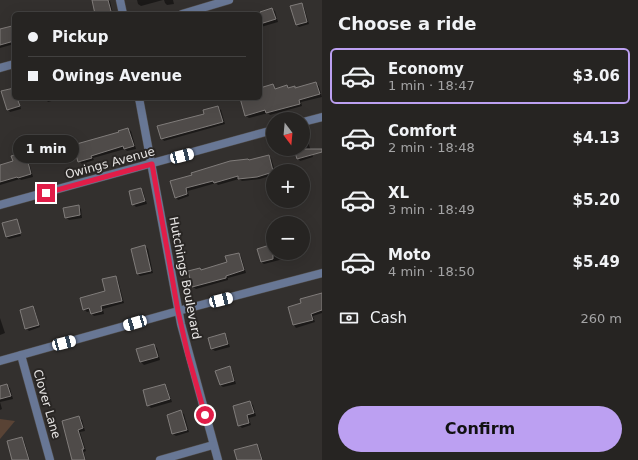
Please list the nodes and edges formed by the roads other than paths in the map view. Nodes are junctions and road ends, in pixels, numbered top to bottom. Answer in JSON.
{"nodes":[{"id":1,"x":120,"y":0,"type":"edge"},
{"id":2,"x":229,"y":0,"type":"edge"},
{"id":3,"x":123,"y":12,"type":"edge"},
{"id":4,"x":189,"y":12,"type":"edge"},
{"id":5,"x":12,"y":65,"type":"edge"},
{"id":6,"x":0,"y":68,"type":"edge"},
{"id":7,"x":139,"y":100,"type":"edge"},
{"id":8,"x":322,"y":117,"type":"edge"},
{"id":9,"x":310,"y":120,"type":"edge"},
{"id":10,"x":266,"y":132,"type":"edge"},
{"id":11,"x":152,"y":164,"type":"junction"},
{"id":12,"x":0,"y":205,"type":"edge"},
{"id":13,"x":322,"y":273,"type":"edge"},
{"id":14,"x":178,"y":311,"type":"junction"},
{"id":15,"x":21,"y":355,"type":"junction"},
{"id":16,"x":0,"y":360,"type":"edge"},
{"id":17,"x":213,"y":444,"type":"junction"},
{"id":18,"x":50,"y":460,"type":"edge"},
{"id":19,"x":160,"y":460,"type":"edge"},
{"id":20,"x":218,"y":460,"type":"edge"}],
"edges":[{"from":1,"to":3,"type":"street"},
{"from":2,"to":4,"type":"street"},
{"from":5,"to":6,"type":"street"},
{"from":7,"to":11,"type":"street","name":"Hutchings Boulevard"},
{"from":8,"to":9,"type":"street"},
{"from":10,"to":11,"type":"street","name":"Owings Avenue"},
{"from":11,"to":12,"type":"street","name":"Owings Avenue"},
{"from":11,"to":14,"type":"street","name":"Hutchings Boulevard"},
{"from":13,"to":14,"type":"street"},
{"from":14,"to":15,"type":"street"},
{"from":14,"to":17,"type":"street","name":"Hutchings Boulevard"},
{"from":15,"to":16,"type":"street"},
{"from":15,"to":18,"type":"street","name":"Clover Lane"},
{"from":17,"to":19,"type":"street"},
{"from":17,"to":20,"type":"street","name":"Hutchings Boulevard"}]}
